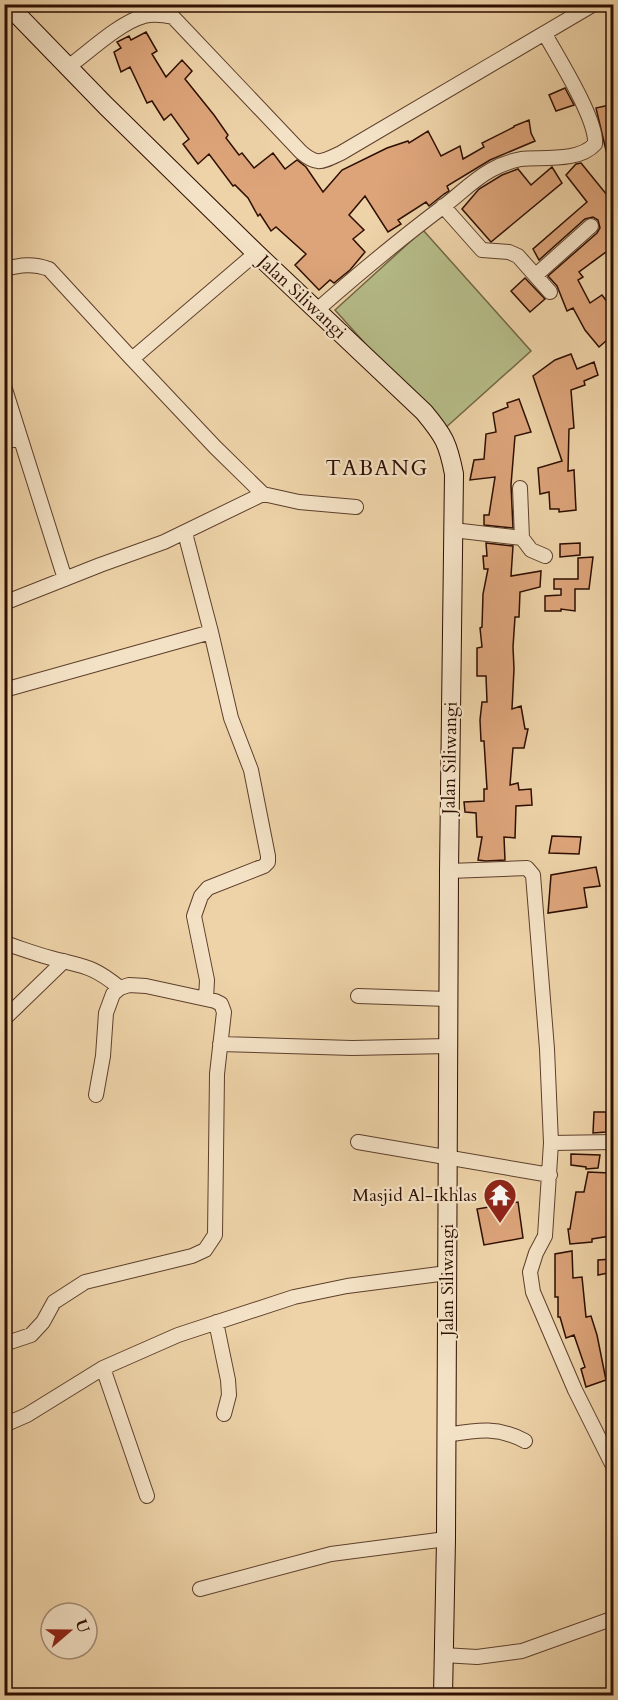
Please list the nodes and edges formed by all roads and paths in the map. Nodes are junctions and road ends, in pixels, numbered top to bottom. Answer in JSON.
{"nodes":[{"id":1,"x":594,"y":4,"type":"edge"},
{"id":2,"x":13,"y":6,"type":"edge"},
{"id":3,"x":546,"y":34,"type":"junction"},
{"id":4,"x":68,"y":67,"type":"junction"},
{"id":5,"x":443,"y":206,"type":"junction"},
{"id":6,"x":591,"y":226,"type":"dead end"},
{"id":7,"x":256,"y":254,"type":"junction"},
{"id":8,"x":4,"y":270,"type":"edge"},
{"id":9,"x":536,"y":275,"type":"junction"},
{"id":10,"x":550,"y":292,"type":"dead end"},
{"id":11,"x":317,"y":310,"type":"junction"},
{"id":12,"x":132,"y":359,"type":"junction"},
{"id":13,"x":4,"y":386,"type":"edge"},
{"id":14,"x":20,"y":437,"type":"junction"},
{"id":15,"x":4,"y":443,"type":"edge"},
{"id":16,"x":520,"y":488,"type":"dead end"},
{"id":17,"x":263,"y":494,"type":"junction"},
{"id":18,"x":356,"y":507,"type":"dead end"},
{"id":19,"x":453,"y":530,"type":"junction"},
{"id":20,"x":185,"y":533,"type":"junction"},
{"id":21,"x":522,"y":538,"type":"junction"},
{"id":22,"x":545,"y":556,"type":"dead end"},
{"id":23,"x":65,"y":579,"type":"junction"},
{"id":24,"x":4,"y":603,"type":"edge"},
{"id":25,"x":211,"y":632,"type":"junction"},
{"id":26,"x":4,"y":690,"type":"edge"},
{"id":27,"x":449,"y":871,"type":"junction"},
{"id":28,"x":4,"y":943,"type":"edge"},
{"id":29,"x":64,"y":961,"type":"junction"},
{"id":30,"x":120,"y":988,"type":"junction"},
{"id":31,"x":358,"y":996,"type":"dead end"},
{"id":32,"x":206,"y":999,"type":"junction"},
{"id":33,"x":448,"y":999,"type":"junction"},
{"id":34,"x":4,"y":1019,"type":"edge"},
{"id":35,"x":220,"y":1044,"type":"junction"},
{"id":36,"x":448,"y":1046,"type":"junction"},
{"id":37,"x":96,"y":1095,"type":"dead end"},
{"id":38,"x":358,"y":1142,"type":"dead end"},
{"id":39,"x":614,"y":1142,"type":"edge"},
{"id":40,"x":551,"y":1143,"type":"junction"},
{"id":41,"x":447,"y":1156,"type":"junction"},
{"id":42,"x":550,"y":1175,"type":"junction"},
{"id":43,"x":447,"y":1273,"type":"junction"},
{"id":44,"x":216,"y":1322,"type":"junction"},
{"id":45,"x":4,"y":1344,"type":"edge"},
{"id":46,"x":104,"y":1368,"type":"junction"},
{"id":47,"x":224,"y":1414,"type":"dead end"},
{"id":48,"x":4,"y":1425,"type":"edge"},
{"id":49,"x":446,"y":1435,"type":"junction"},
{"id":50,"x":525,"y":1441,"type":"dead end"},
{"id":51,"x":614,"y":1468,"type":"edge"},
{"id":52,"x":147,"y":1496,"type":"dead end"},
{"id":53,"x":446,"y":1539,"type":"junction"},
{"id":54,"x":200,"y":1589,"type":"dead end"},
{"id":55,"x":614,"y":1618,"type":"edge"},
{"id":56,"x":443,"y":1655,"type":"junction"},
{"id":57,"x":443,"y":1695,"type":"edge"}],
"edges":[{"from":1,"to":3,"type":"street"},
{"from":2,"to":4,"type":"main road","name":"Jalan Siliwangi"},
{"from":3,"to":4,"type":"street"},
{"from":3,"to":5,"type":"street"},
{"from":4,"to":7,"type":"main road","name":"Jalan Siliwangi"},
{"from":5,"to":9,"type":"street"},
{"from":5,"to":11,"type":"street"},
{"from":6,"to":9,"type":"street"},
{"from":7,"to":11,"type":"main road","name":"Jalan Siliwangi"},
{"from":7,"to":12,"type":"street"},
{"from":8,"to":12,"type":"street"},
{"from":9,"to":10,"type":"street"},
{"from":11,"to":19,"type":"main road","name":"Jalan Siliwangi"},
{"from":12,"to":17,"type":"street"},
{"from":13,"to":14,"type":"street"},
{"from":14,"to":15,"type":"street"},
{"from":14,"to":23,"type":"street"},
{"from":16,"to":21,"type":"street"},
{"from":17,"to":18,"type":"street"},
{"from":17,"to":20,"type":"street"},
{"from":19,"to":21,"type":"street"},
{"from":19,"to":27,"type":"main road","name":"Jalan Siliwangi"},
{"from":20,"to":23,"type":"street"},
{"from":20,"to":25,"type":"street"},
{"from":21,"to":22,"type":"street"},
{"from":23,"to":24,"type":"street"},
{"from":25,"to":26,"type":"street"},
{"from":25,"to":32,"type":"street"},
{"from":27,"to":33,"type":"main road","name":"Jalan Siliwangi"},
{"from":27,"to":40,"type":"street"},
{"from":28,"to":29,"type":"street"},
{"from":29,"to":30,"type":"street"},
{"from":29,"to":34,"type":"street"},
{"from":30,"to":32,"type":"street"},
{"from":30,"to":37,"type":"street"},
{"from":31,"to":33,"type":"street"},
{"from":32,"to":35,"type":"street"},
{"from":33,"to":36,"type":"main road","name":"Jalan Siliwangi"},
{"from":35,"to":36,"type":"street"},
{"from":35,"to":45,"type":"street"},
{"from":36,"to":41,"type":"main road","name":"Jalan Siliwangi"},
{"from":38,"to":41,"type":"street"},
{"from":39,"to":40,"type":"street"},
{"from":40,"to":42,"type":"street"},
{"from":41,"to":42,"type":"street"},
{"from":41,"to":43,"type":"main road","name":"Jalan Siliwangi"},
{"from":42,"to":51,"type":"street"},
{"from":43,"to":44,"type":"street"},
{"from":43,"to":49,"type":"main road","name":"Jalan Siliwangi"},
{"from":44,"to":46,"type":"street"},
{"from":44,"to":47,"type":"street"},
{"from":46,"to":48,"type":"street"},
{"from":46,"to":52,"type":"street"},
{"from":49,"to":50,"type":"street"},
{"from":49,"to":53,"type":"main road","name":"Jalan Siliwangi"},
{"from":53,"to":54,"type":"street"},
{"from":53,"to":56,"type":"main road","name":"Jalan Siliwangi"},
{"from":55,"to":56,"type":"street"},
{"from":56,"to":57,"type":"main road","name":"Jalan Siliwangi"}]}
